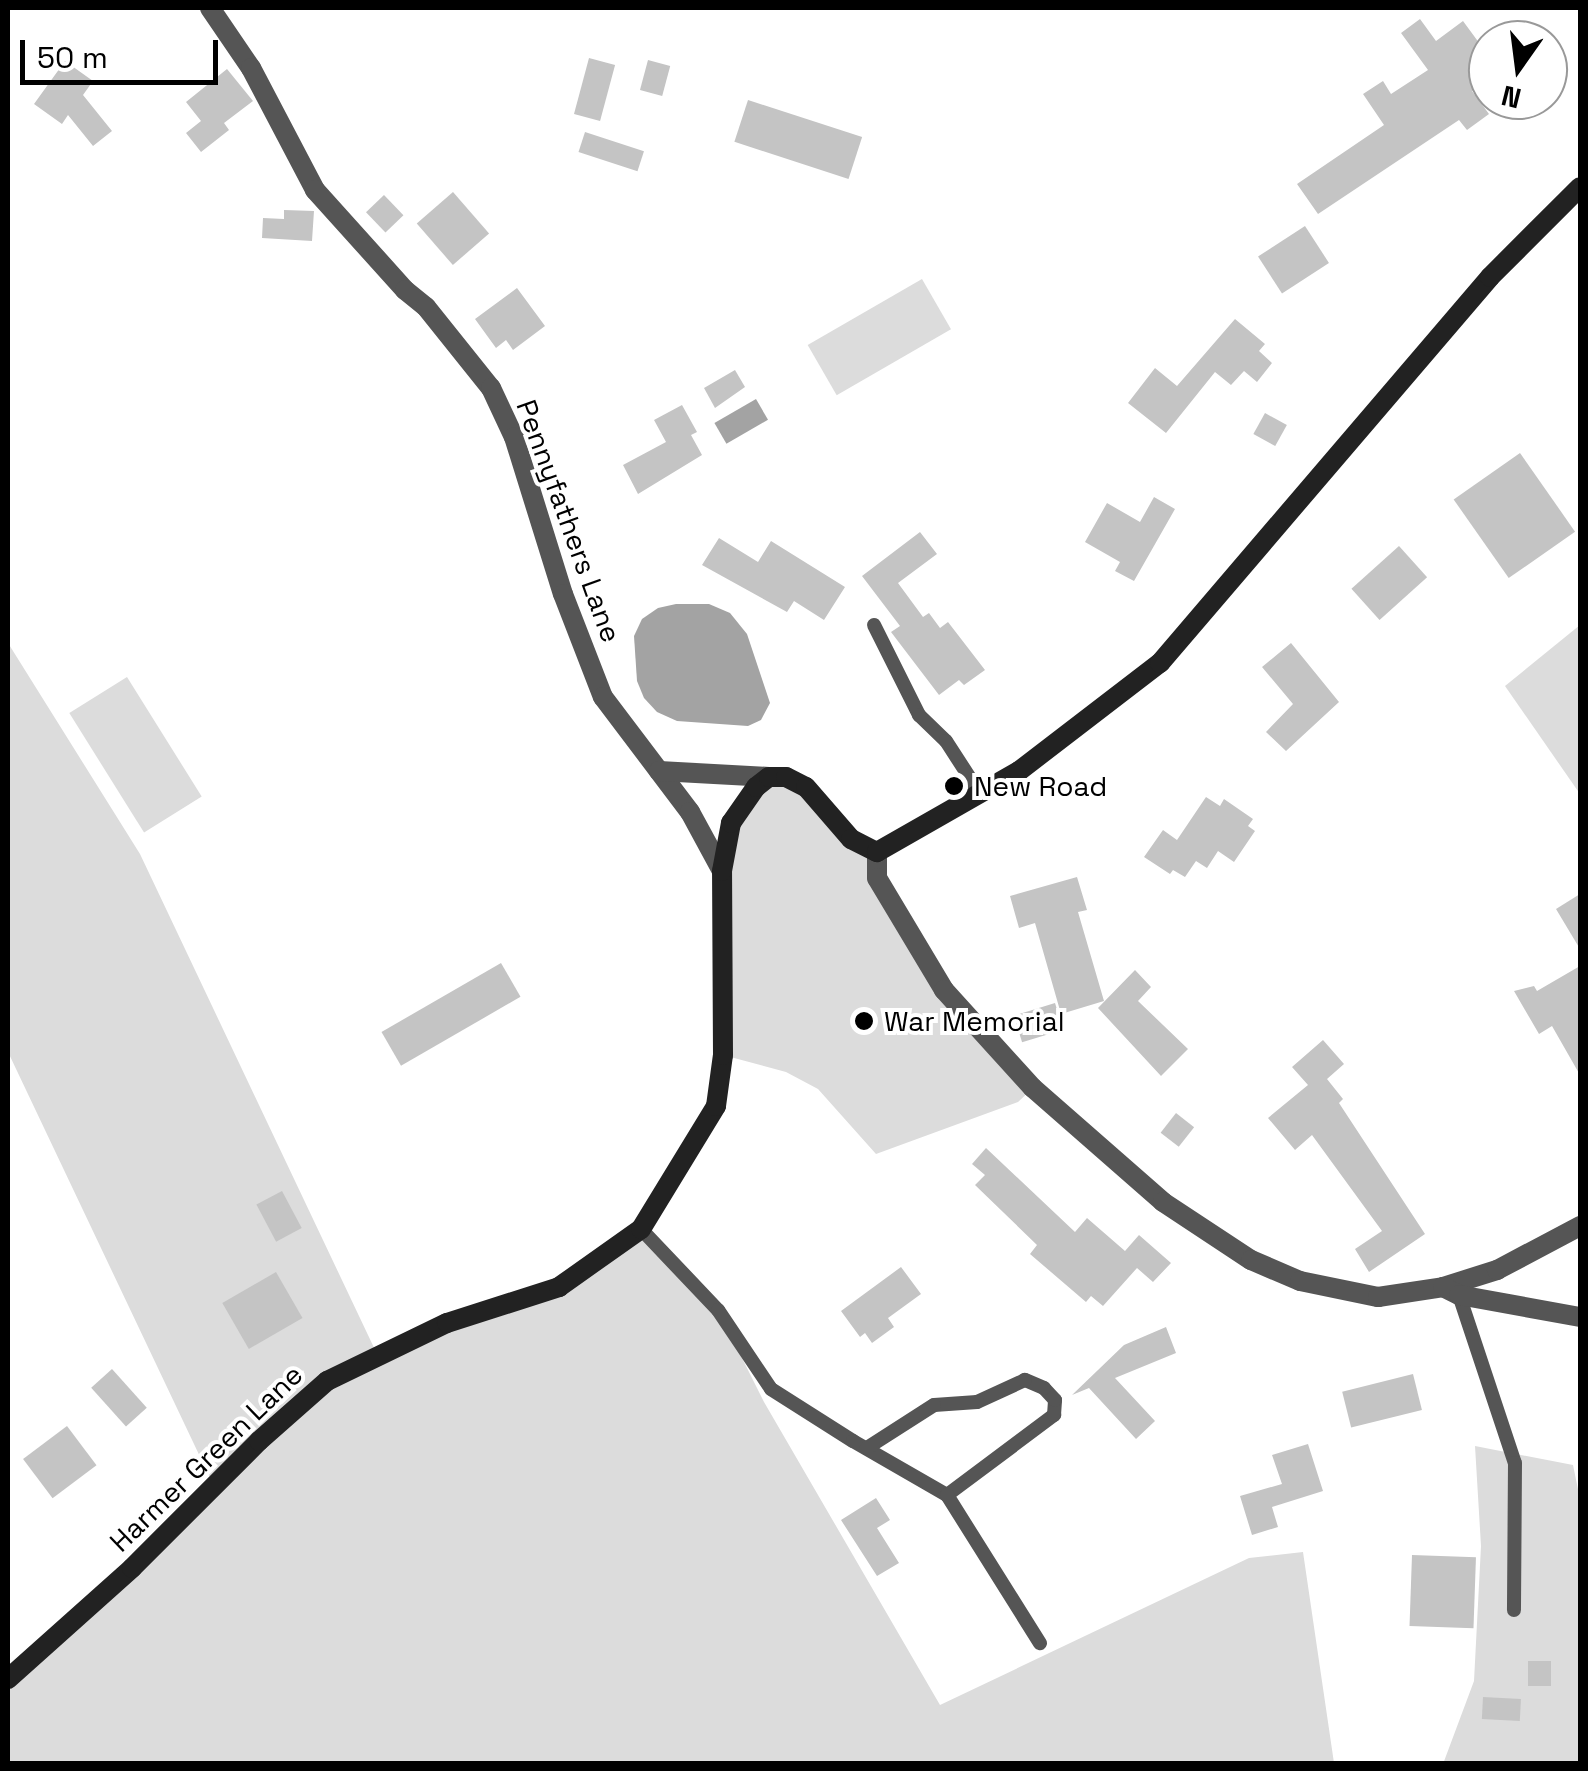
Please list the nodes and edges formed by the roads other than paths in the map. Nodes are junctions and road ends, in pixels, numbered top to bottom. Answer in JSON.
{"nodes":[{"id":1,"x":210,"y":8,"type":"edge"},
{"id":2,"x":1580,"y":188,"type":"edge"},
{"id":3,"x":874,"y":625,"type":"dead end"},
{"id":4,"x":659,"y":771,"type":"junction"},
{"id":5,"x":769,"y":777,"type":"junction"},
{"id":6,"x":981,"y":795,"type":"junction"},
{"id":7,"x":877,"y":852,"type":"junction"},
{"id":8,"x":722,"y":871,"type":"junction"},
{"id":9,"x":1580,"y":1226,"type":"edge"},
{"id":10,"x":641,"y":1229,"type":"junction"},
{"id":11,"x":1451,"y":1291,"type":"junction"},
{"id":12,"x":1580,"y":1317,"type":"edge"},
{"id":13,"x":867,"y":1448,"type":"junction"},
{"id":14,"x":947,"y":1495,"type":"junction"},
{"id":15,"x":1514,"y":1610,"type":"dead end"},
{"id":16,"x":1040,"y":1643,"type":"dead end"},
{"id":17,"x":8,"y":1679,"type":"edge"}],
"edges":[{"from":1,"to":4,"type":"street","name":"Pennyfathers Lane"},
{"from":2,"to":6,"type":"street"},
{"from":3,"to":6,"type":"lane"},
{"from":4,"to":5,"type":"street"},
{"from":4,"to":8,"type":"street","name":"Pennyfathers Lane"},
{"from":5,"to":7,"type":"street"},
{"from":5,"to":8,"type":"street","name":"Harmer Green Lane"},
{"from":6,"to":7,"type":"street"},
{"from":7,"to":11,"type":"street"},
{"from":8,"to":10,"type":"street","name":"Harmer Green Lane"},
{"from":9,"to":11,"type":"street"},
{"from":10,"to":13,"type":"lane"},
{"from":10,"to":17,"type":"street","name":"Harmer Green Lane"},
{"from":11,"to":12,"type":"street"},
{"from":11,"to":15,"type":"lane"},
{"from":13,"to":14,"type":"lane"},
{"from":13,"to":14,"type":"lane"},
{"from":14,"to":16,"type":"lane"}]}
